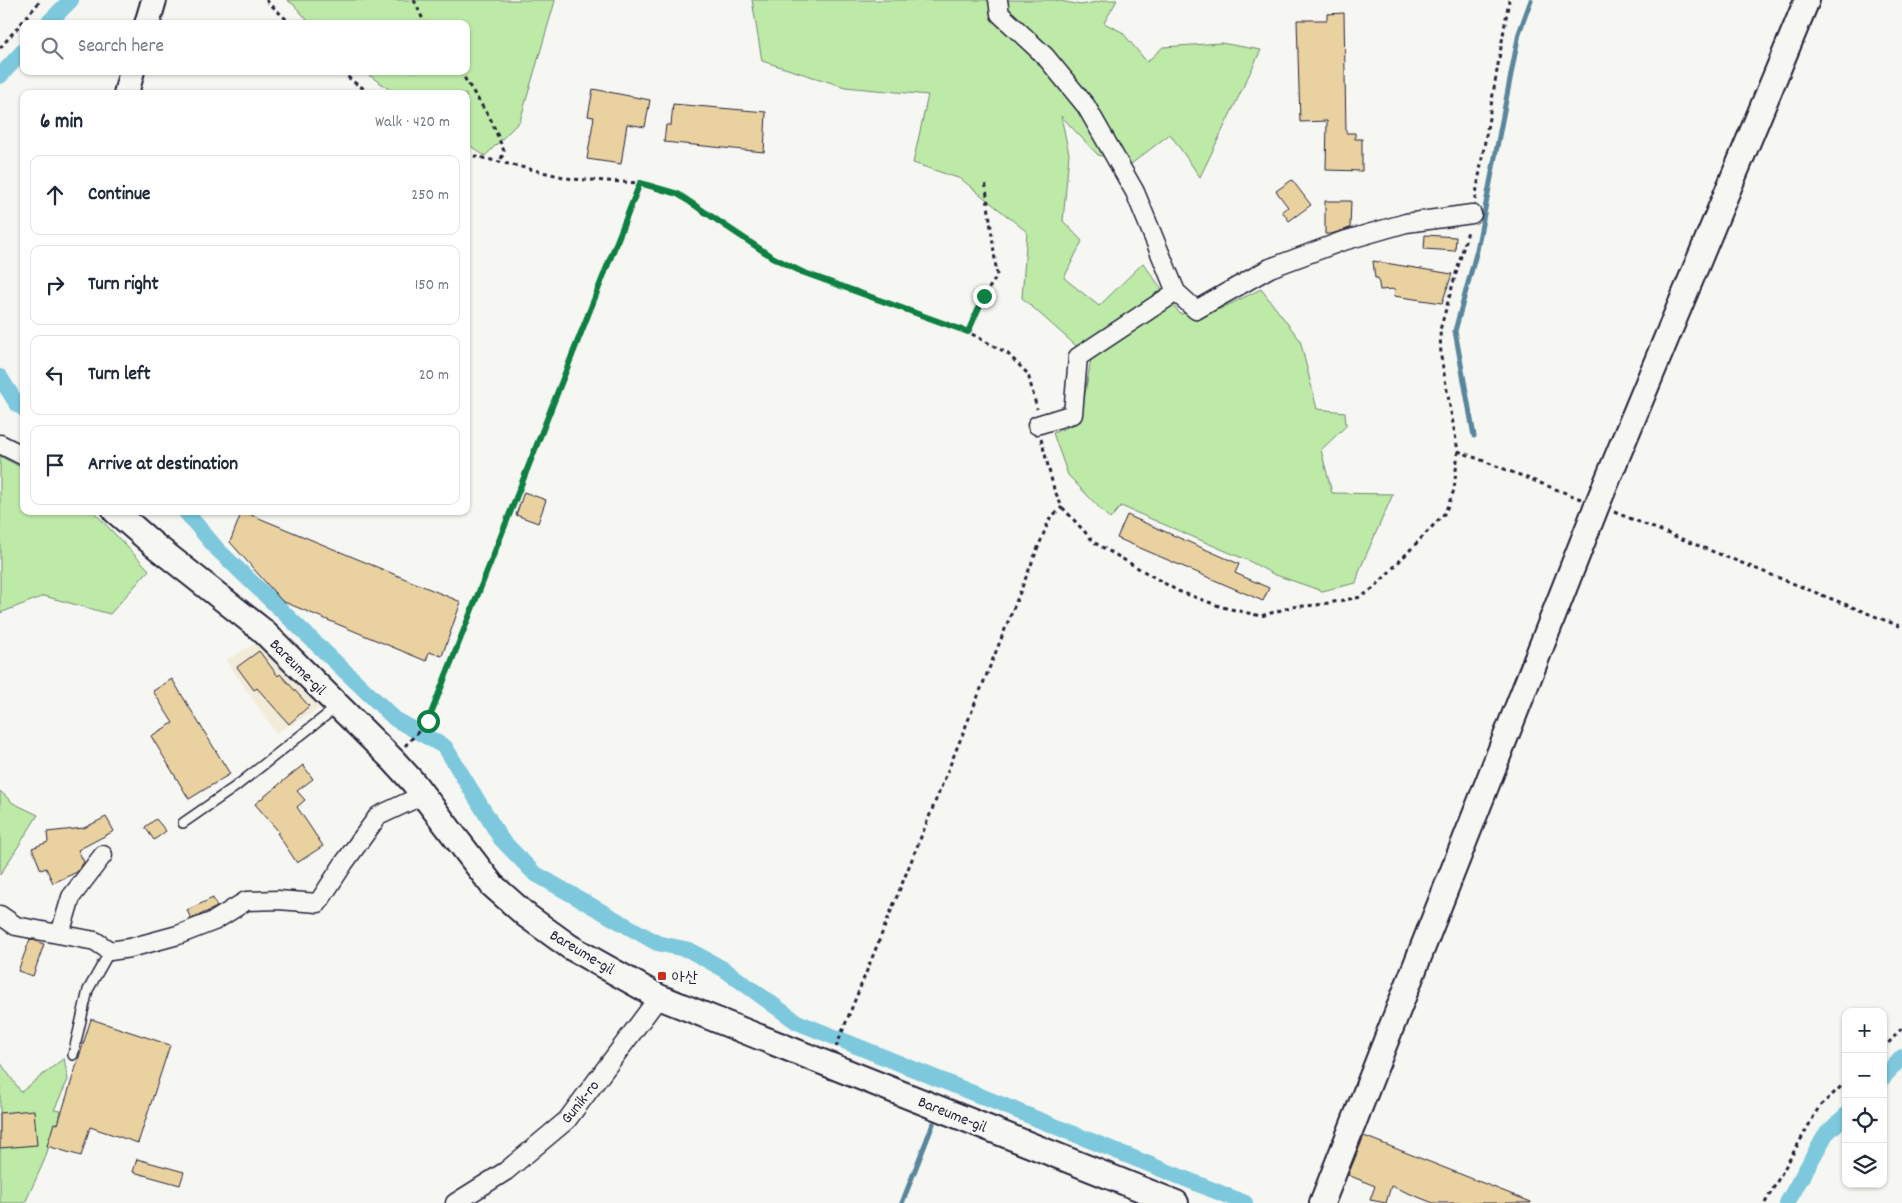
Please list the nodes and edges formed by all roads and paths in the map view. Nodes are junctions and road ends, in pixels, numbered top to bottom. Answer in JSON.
{"nodes":[{"id":1,"x":41,"y":0,"type":"edge"},
{"id":2,"x":154,"y":0,"type":"edge"},
{"id":3,"x":266,"y":0,"type":"edge"},
{"id":4,"x":414,"y":0,"type":"edge"},
{"id":5,"x":998,"y":0,"type":"edge"},
{"id":6,"x":1509,"y":0,"type":"edge"},
{"id":7,"x":1807,"y":0,"type":"edge"},
{"id":8,"x":24,"y":20,"type":"edge"},
{"id":9,"x":148,"y":20,"type":"edge"},
{"id":10,"x":287,"y":20,"type":"edge"},
{"id":11,"x":422,"y":20,"type":"edge"},
{"id":12,"x":20,"y":25,"type":"edge"},
{"id":13,"x":0,"y":48,"type":"edge"},
{"id":14,"x":131,"y":75,"type":"edge"},
{"id":15,"x":346,"y":75,"type":"edge"},
{"id":16,"x":463,"y":75,"type":"edge"},
{"id":17,"x":127,"y":90,"type":"edge"},
{"id":18,"x":366,"y":90,"type":"edge"},
{"id":19,"x":470,"y":155,"type":"edge"},
{"id":20,"x":500,"y":162,"type":"junction"},
{"id":21,"x":986,"y":180,"type":"dead end"},
{"id":22,"x":640,"y":183,"type":"junction"},
{"id":23,"x":1472,"y":214,"type":"junction"},
{"id":24,"x":1176,"y":292,"type":"junction"},
{"id":25,"x":968,"y":332,"type":"junction"},
{"id":26,"x":1037,"y":425,"type":"junction"},
{"id":27,"x":0,"y":444,"type":"edge"},
{"id":28,"x":1458,"y":451,"type":"junction"},
{"id":29,"x":20,"y":454,"type":"edge"},
{"id":30,"x":1597,"y":505,"type":"junction"},
{"id":31,"x":1062,"y":507,"type":"junction"},
{"id":32,"x":120,"y":515,"type":"edge"},
{"id":33,"x":1902,"y":627,"type":"edge"},
{"id":34,"x":338,"y":706,"type":"junction"},
{"id":35,"x":405,"y":746,"type":"dead end"},
{"id":36,"x":423,"y":795,"type":"junction"},
{"id":37,"x":183,"y":823,"type":"dead end"},
{"id":38,"x":104,"y":855,"type":"dead end"},
{"id":39,"x":0,"y":915,"type":"edge"},
{"id":40,"x":60,"y":934,"type":"junction"},
{"id":41,"x":110,"y":951,"type":"junction"},
{"id":42,"x":659,"y":996,"type":"junction"},
{"id":43,"x":1902,"y":1028,"type":"edge"},
{"id":44,"x":1887,"y":1045,"type":"edge"},
{"id":45,"x":834,"y":1052,"type":"dead end"},
{"id":46,"x":73,"y":1055,"type":"dead end"},
{"id":47,"x":1842,"y":1086,"type":"edge"},
{"id":48,"x":455,"y":1203,"type":"edge"},
{"id":49,"x":1176,"y":1203,"type":"edge"},
{"id":50,"x":1322,"y":1203,"type":"edge"},
{"id":51,"x":1765,"y":1203,"type":"edge"}],
"edges":[{"from":1,"to":8,"type":"path"},
{"from":2,"to":9,"type":"street"},
{"from":3,"to":10,"type":"path"},
{"from":4,"to":11,"type":"path"},
{"from":5,"to":24,"type":"street"},
{"from":6,"to":23,"type":"path"},
{"from":7,"to":30,"type":"street"},
{"from":12,"to":13,"type":"path"},
{"from":14,"to":17,"type":"street"},
{"from":15,"to":18,"type":"path"},
{"from":16,"to":20,"type":"path"},
{"from":19,"to":20,"type":"path"},
{"from":20,"to":22,"type":"path"},
{"from":21,"to":25,"type":"path"},
{"from":22,"to":25,"type":"path"},
{"from":22,"to":35,"type":"path"},
{"from":23,"to":24,"type":"street"},
{"from":23,"to":28,"type":"path"},
{"from":24,"to":26,"type":"street"},
{"from":25,"to":26,"type":"path"},
{"from":26,"to":31,"type":"path"},
{"from":27,"to":29,"type":"street"},
{"from":28,"to":30,"type":"path"},
{"from":28,"to":31,"type":"path"},
{"from":30,"to":33,"type":"path"},
{"from":30,"to":50,"type":"street"},
{"from":31,"to":45,"type":"path"},
{"from":32,"to":34,"type":"street","name":"Bareume-gil"},
{"from":34,"to":36,"type":"street","name":"Bareume-gil"},
{"from":34,"to":37,"type":"lane"},
{"from":36,"to":41,"type":"street"},
{"from":36,"to":42,"type":"street","name":"Bareume-gil"},
{"from":38,"to":40,"type":"street"},
{"from":39,"to":40,"type":"street"},
{"from":40,"to":41,"type":"street"},
{"from":41,"to":46,"type":"lane"},
{"from":42,"to":48,"type":"street","name":"Gunik-ro"},
{"from":42,"to":49,"type":"street","name":"Bareume-gil"},
{"from":43,"to":44,"type":"path"},
{"from":47,"to":51,"type":"path"}]}
